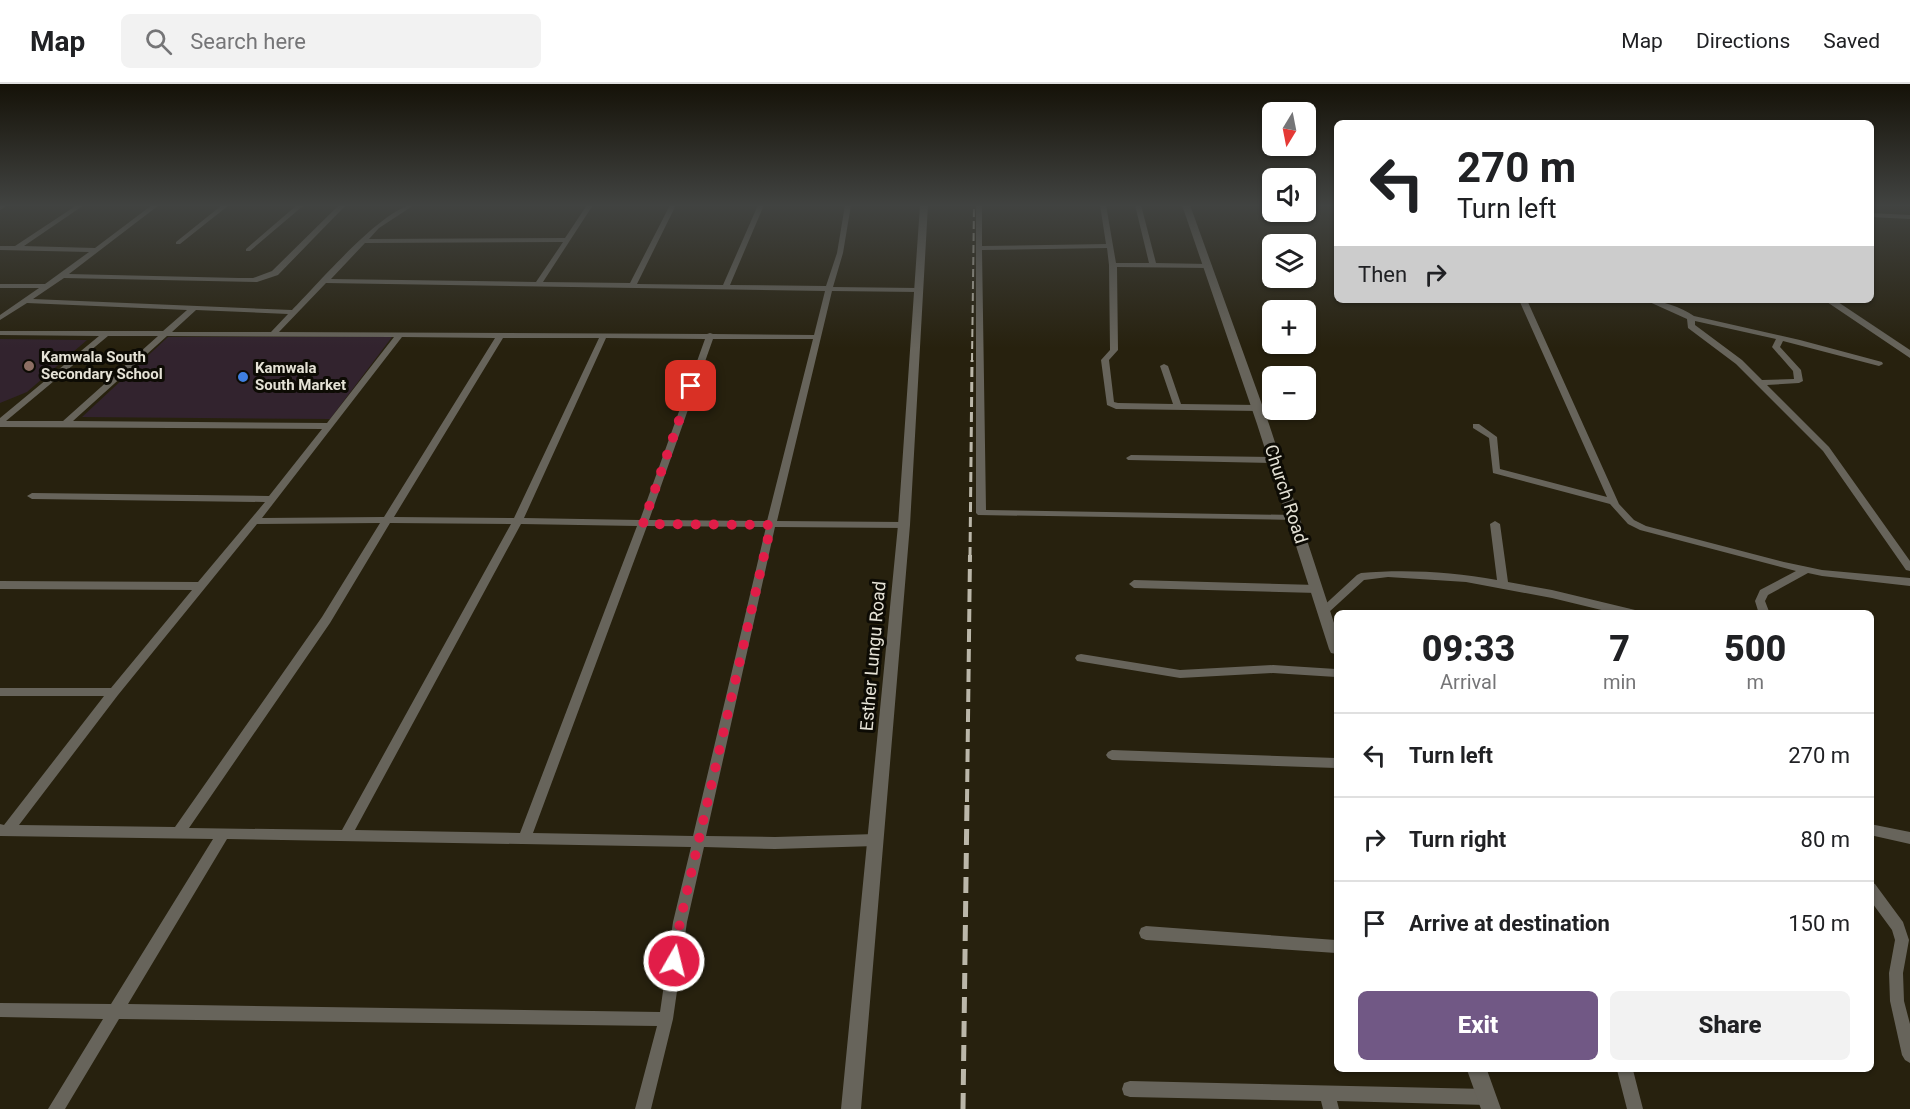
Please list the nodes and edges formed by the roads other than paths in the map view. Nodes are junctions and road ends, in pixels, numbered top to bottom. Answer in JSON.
{"nodes":[{"id":1,"x":92,"y":253,"type":"edge"},
{"id":2,"x":297,"y":253,"type":"edge"},
{"id":3,"x":352,"y":253,"type":"edge"},
{"id":4,"x":558,"y":253,"type":"edge"},
{"id":5,"x":649,"y":253,"type":"edge"},
{"id":6,"x":740,"y":253,"type":"edge"},
{"id":7,"x":840,"y":253,"type":"edge"},
{"id":8,"x":921,"y":253,"type":"edge"},
{"id":9,"x":980,"y":253,"type":"edge"},
{"id":10,"x":1111,"y":253,"type":"edge"},
{"id":11,"x":1150,"y":253,"type":"edge"},
{"id":12,"x":1203,"y":253,"type":"edge"},
{"id":13,"x":1113,"y":265,"type":"junction"},
{"id":14,"x":1153,"y":266,"type":"junction"},
{"id":15,"x":1208,"y":266,"type":"junction"},
{"id":16,"x":62,"y":276,"type":"junction"},
{"id":17,"x":324,"y":281,"type":"junction"},
{"id":18,"x":538,"y":285,"type":"junction"},
{"id":19,"x":633,"y":285,"type":"junction"},
{"id":20,"x":0,"y":286,"type":"edge"},
{"id":21,"x":44,"y":286,"type":"junction"},
{"id":22,"x":726,"y":286,"type":"junction"},
{"id":23,"x":829,"y":290,"type":"junction"},
{"id":24,"x":918,"y":290,"type":"junction"},
{"id":25,"x":24,"y":301,"type":"junction"},
{"id":26,"x":1524,"y":303,"type":"edge"},
{"id":27,"x":1658,"y":303,"type":"edge"},
{"id":28,"x":1833,"y":303,"type":"edge"},
{"id":29,"x":194,"y":308,"type":"junction"},
{"id":30,"x":295,"y":312,"type":"junction"},
{"id":31,"x":0,"y":318,"type":"edge"},
{"id":32,"x":1691,"y":318,"type":"junction"},
{"id":33,"x":0,"y":333,"type":"edge"},
{"id":34,"x":106,"y":334,"type":"junction"},
{"id":35,"x":167,"y":334,"type":"junction"},
{"id":36,"x":401,"y":334,"type":"junction"},
{"id":37,"x":272,"y":335,"type":"junction"},
{"id":38,"x":501,"y":335,"type":"junction"},
{"id":39,"x":604,"y":335,"type":"junction"},
{"id":40,"x":710,"y":335,"type":"junction"},
{"id":41,"x":817,"y":337,"type":"junction"},
{"id":42,"x":1780,"y":338,"type":"junction"},
{"id":43,"x":1910,"y":355,"type":"edge"},
{"id":44,"x":1879,"y":364,"type":"dead end"},
{"id":45,"x":1164,"y":366,"type":"dead end"},
{"id":46,"x":1761,"y":383,"type":"junction"},
{"id":47,"x":1178,"y":407,"type":"junction"},
{"id":48,"x":1258,"y":408,"type":"junction"},
{"id":49,"x":0,"y":423,"type":"edge"},
{"id":50,"x":65,"y":424,"type":"junction"},
{"id":51,"x":330,"y":426,"type":"junction"},
{"id":52,"x":1476,"y":426,"type":"dead end"},
{"id":53,"x":1131,"y":458,"type":"dead end"},
{"id":54,"x":1275,"y":460,"type":"junction"},
{"id":55,"x":32,"y":496,"type":"dead end"},
{"id":56,"x":272,"y":499,"type":"junction"},
{"id":57,"x":1614,"y":502,"type":"junction"},
{"id":58,"x":1294,"y":518,"type":"junction"},
{"id":59,"x":386,"y":519,"type":"junction"},
{"id":60,"x":255,"y":520,"type":"junction"},
{"id":61,"x":518,"y":520,"type":"junction"},
{"id":62,"x":643,"y":524,"type":"junction"},
{"id":63,"x":1495,"y":524,"type":"dead end"},
{"id":64,"x":771,"y":525,"type":"junction"},
{"id":65,"x":904,"y":525,"type":"junction"},
{"id":66,"x":1910,"y":568,"type":"edge"},
{"id":67,"x":1806,"y":570,"type":"junction"},
{"id":68,"x":1910,"y":582,"type":"edge"},
{"id":69,"x":1134,"y":584,"type":"dead end"},
{"id":70,"x":1503,"y":584,"type":"junction"},
{"id":71,"x":0,"y":585,"type":"edge"},
{"id":72,"x":200,"y":586,"type":"junction"},
{"id":73,"x":1317,"y":589,"type":"junction"},
{"id":74,"x":1324,"y":610,"type":"junction"},
{"id":75,"x":1618,"y":610,"type":"edge"},
{"id":76,"x":1763,"y":610,"type":"edge"},
{"id":77,"x":1334,"y":642,"type":"edge"},
{"id":78,"x":1080,"y":658,"type":"dead end"},
{"id":79,"x":1334,"y":673,"type":"edge"},
{"id":80,"x":0,"y":692,"type":"edge"},
{"id":81,"x":114,"y":693,"type":"junction"},
{"id":82,"x":1112,"y":756,"type":"dead end"},
{"id":83,"x":1334,"y":763,"type":"edge"},
{"id":84,"x":4,"y":830,"type":"edge"},
{"id":85,"x":1874,"y":830,"type":"edge"},
{"id":86,"x":179,"y":832,"type":"junction"},
{"id":87,"x":224,"y":833,"type":"junction"},
{"id":88,"x":346,"y":835,"type":"junction"},
{"id":89,"x":524,"y":838,"type":"junction"},
{"id":90,"x":1910,"y":838,"type":"edge"},
{"id":91,"x":876,"y":840,"type":"junction"},
{"id":92,"x":700,"y":841,"type":"junction"},
{"id":93,"x":1874,"y":894,"type":"edge"},
{"id":94,"x":1146,"y":933,"type":"dead end"},
{"id":95,"x":1334,"y":947,"type":"edge"},
{"id":96,"x":0,"y":1010,"type":"edge"},
{"id":97,"x":116,"y":1013,"type":"junction"},
{"id":98,"x":666,"y":1019,"type":"junction"},
{"id":99,"x":1910,"y":1054,"type":"edge"},
{"id":100,"x":1478,"y":1072,"type":"edge"},
{"id":101,"x":1626,"y":1072,"type":"edge"},
{"id":102,"x":1130,"y":1089,"type":"dead end"},
{"id":103,"x":1329,"y":1102,"type":"edge"},
{"id":104,"x":1489,"y":1103,"type":"edge"},
{"id":105,"x":56,"y":1109,"type":"edge"},
{"id":106,"x":643,"y":1109,"type":"edge"},
{"id":107,"x":851,"y":1109,"type":"edge"},
{"id":108,"x":1635,"y":1109,"type":"edge"}],
"edges":[{"from":1,"to":16,"type":"street"},
{"from":2,"to":16,"type":"street"},
{"from":3,"to":17,"type":"street"},
{"from":4,"to":18,"type":"street"},
{"from":5,"to":19,"type":"street"},
{"from":6,"to":22,"type":"street"},
{"from":7,"to":23,"type":"street"},
{"from":8,"to":24,"type":"street","name":"Esther Lungu Road"},
{"from":9,"to":58,"type":"street"},
{"from":10,"to":13,"type":"street"},
{"from":11,"to":14,"type":"street"},
{"from":12,"to":15,"type":"street","name":"Church Road"},
{"from":13,"to":14,"type":"street"},
{"from":13,"to":47,"type":"street"},
{"from":14,"to":15,"type":"street"},
{"from":15,"to":48,"type":"street","name":"Church Road"},
{"from":16,"to":21,"type":"street"},
{"from":17,"to":18,"type":"street"},
{"from":17,"to":30,"type":"street"},
{"from":18,"to":19,"type":"street"},
{"from":19,"to":22,"type":"street"},
{"from":20,"to":21,"type":"street"},
{"from":21,"to":25,"type":"street"},
{"from":22,"to":23,"type":"street"},
{"from":23,"to":24,"type":"street"},
{"from":23,"to":41,"type":"street"},
{"from":24,"to":65,"type":"street","name":"Esther Lungu Road"},
{"from":25,"to":29,"type":"street"},
{"from":25,"to":31,"type":"street"},
{"from":26,"to":57,"type":"street"},
{"from":27,"to":32,"type":"street"},
{"from":28,"to":43,"type":"street"},
{"from":29,"to":30,"type":"street"},
{"from":29,"to":35,"type":"street"},
{"from":30,"to":37,"type":"street"},
{"from":32,"to":42,"type":"street"},
{"from":32,"to":46,"type":"street"},
{"from":33,"to":34,"type":"street"},
{"from":34,"to":35,"type":"street"},
{"from":34,"to":49,"type":"street"},
{"from":35,"to":37,"type":"street"},
{"from":35,"to":50,"type":"street"},
{"from":36,"to":37,"type":"street"},
{"from":36,"to":38,"type":"street"},
{"from":36,"to":51,"type":"street"},
{"from":38,"to":39,"type":"street"},
{"from":38,"to":59,"type":"street"},
{"from":39,"to":40,"type":"street"},
{"from":39,"to":61,"type":"street"},
{"from":40,"to":41,"type":"street"},
{"from":40,"to":62,"type":"street"},
{"from":41,"to":64,"type":"street"},
{"from":42,"to":44,"type":"street"},
{"from":42,"to":46,"type":"street"},
{"from":45,"to":47,"type":"street"},
{"from":46,"to":66,"type":"street"},
{"from":47,"to":48,"type":"street"},
{"from":48,"to":54,"type":"street","name":"Church Road"},
{"from":49,"to":50,"type":"street"},
{"from":50,"to":51,"type":"street"},
{"from":51,"to":56,"type":"street"},
{"from":52,"to":57,"type":"street"},
{"from":53,"to":54,"type":"street"},
{"from":54,"to":58,"type":"street","name":"Church Road"},
{"from":55,"to":56,"type":"street"},
{"from":56,"to":60,"type":"street"},
{"from":57,"to":67,"type":"street"},
{"from":58,"to":73,"type":"street","name":"Church Road"},
{"from":59,"to":60,"type":"street"},
{"from":59,"to":61,"type":"street"},
{"from":59,"to":86,"type":"street"},
{"from":60,"to":72,"type":"street"},
{"from":61,"to":62,"type":"street"},
{"from":61,"to":88,"type":"street"},
{"from":62,"to":64,"type":"street"},
{"from":62,"to":89,"type":"street"},
{"from":63,"to":70,"type":"street"},
{"from":64,"to":65,"type":"street"},
{"from":64,"to":92,"type":"street"},
{"from":65,"to":91,"type":"street","name":"Esther Lungu Road"},
{"from":67,"to":68,"type":"street"},
{"from":67,"to":76,"type":"street"},
{"from":69,"to":73,"type":"street"},
{"from":70,"to":74,"type":"street"},
{"from":70,"to":75,"type":"street"},
{"from":71,"to":72,"type":"street"},
{"from":72,"to":81,"type":"street"},
{"from":73,"to":74,"type":"street","name":"Church Road"},
{"from":74,"to":77,"type":"street","name":"Church Road"},
{"from":78,"to":79,"type":"street"},
{"from":80,"to":81,"type":"street"},
{"from":81,"to":84,"type":"street"},
{"from":82,"to":83,"type":"street"},
{"from":84,"to":86,"type":"street"},
{"from":85,"to":90,"type":"street"},
{"from":86,"to":87,"type":"street"},
{"from":87,"to":88,"type":"street"},
{"from":87,"to":97,"type":"street"},
{"from":88,"to":89,"type":"street"},
{"from":89,"to":92,"type":"street"},
{"from":91,"to":92,"type":"street"},
{"from":91,"to":107,"type":"street","name":"Esther Lungu Road"},
{"from":92,"to":98,"type":"street"},
{"from":93,"to":99,"type":"street"},
{"from":94,"to":95,"type":"street"},
{"from":96,"to":97,"type":"street"},
{"from":97,"to":98,"type":"street"},
{"from":97,"to":105,"type":"street"},
{"from":98,"to":106,"type":"street"},
{"from":100,"to":104,"type":"street"},
{"from":101,"to":108,"type":"street"},
{"from":102,"to":103,"type":"street"},
{"from":103,"to":104,"type":"street"}]}
